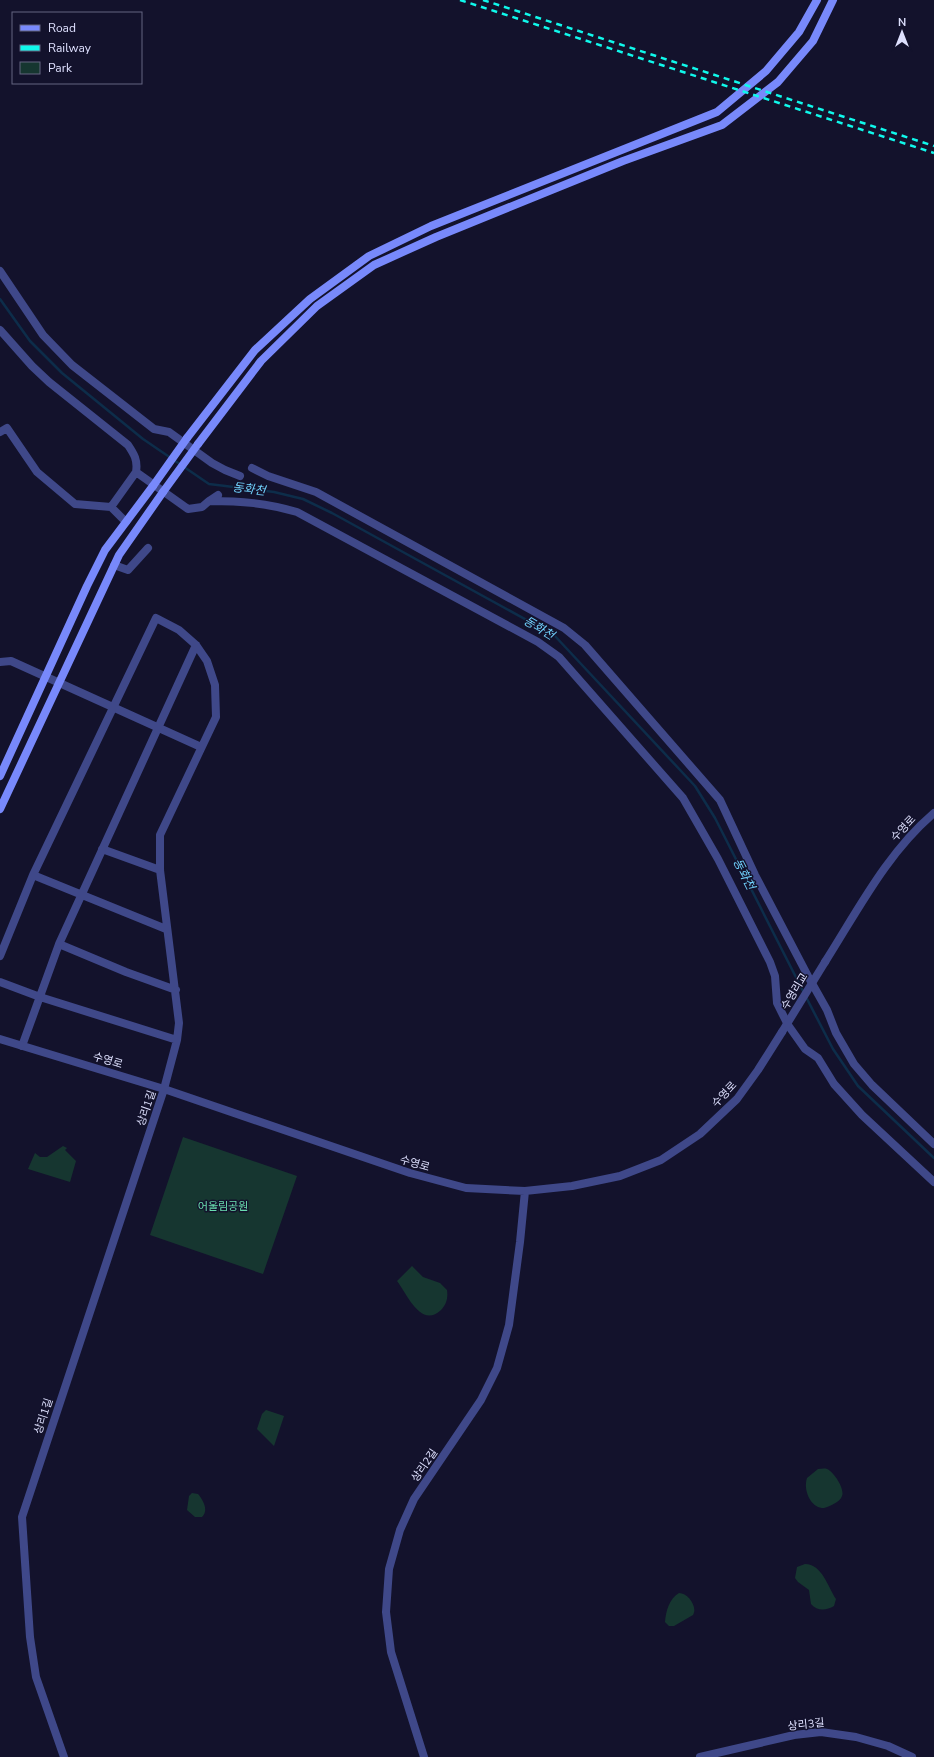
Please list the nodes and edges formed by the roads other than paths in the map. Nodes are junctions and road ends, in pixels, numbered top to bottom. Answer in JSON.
{"nodes":[{"id":1,"x":817,"y":0,"type":"edge"},
{"id":2,"x":833,"y":0,"type":"edge"},
{"id":3,"x":0,"y":271,"type":"edge"},
{"id":4,"x":0,"y":330,"type":"edge"},
{"id":5,"x":0,"y":432,"type":"edge"},
{"id":6,"x":252,"y":468,"type":"dead end"},
{"id":7,"x":136,"y":472,"type":"junction"},
{"id":8,"x":240,"y":476,"type":"dead end"},
{"id":9,"x":218,"y":495,"type":"dead end"},
{"id":10,"x":209,"y":501,"type":"junction"},
{"id":11,"x":111,"y":506,"type":"junction"},
{"id":12,"x":126,"y":522,"type":"junction"},
{"id":13,"x":148,"y":548,"type":"dead end"},
{"id":14,"x":114,"y":565,"type":"junction"},
{"id":15,"x":196,"y":646,"type":"junction"},
{"id":16,"x":0,"y":662,"type":"edge"},
{"id":17,"x":46,"y":676,"type":"junction"},
{"id":18,"x":59,"y":682,"type":"junction"},
{"id":19,"x":114,"y":708,"type":"junction"},
{"id":20,"x":158,"y":727,"type":"junction"},
{"id":21,"x":202,"y":747,"type":"junction"},
{"id":22,"x":0,"y":776,"type":"edge"},
{"id":23,"x":0,"y":809,"type":"edge"},
{"id":24,"x":934,"y":813,"type":"edge"},
{"id":25,"x":102,"y":849,"type":"junction"},
{"id":26,"x":160,"y":870,"type":"junction"},
{"id":27,"x":33,"y":874,"type":"junction"},
{"id":28,"x":82,"y":894,"type":"junction"},
{"id":29,"x":166,"y":929,"type":"junction"},
{"id":30,"x":59,"y":944,"type":"junction"},
{"id":31,"x":0,"y":956,"type":"edge"},
{"id":32,"x":825,"y":962,"type":"joint"},
{"id":33,"x":0,"y":982,"type":"edge"},
{"id":34,"x":176,"y":990,"type":"junction"},
{"id":35,"x":40,"y":997,"type":"junction"},
{"id":36,"x":782,"y":1032,"type":"joint"},
{"id":37,"x":0,"y":1039,"type":"edge"},
{"id":38,"x":178,"y":1040,"type":"junction"},
{"id":39,"x":22,"y":1046,"type":"junction"},
{"id":40,"x":164,"y":1089,"type":"junction"},
{"id":41,"x":934,"y":1144,"type":"edge"},
{"id":42,"x":934,"y":1182,"type":"edge"},
{"id":43,"x":525,"y":1191,"type":"junction"},
{"id":44,"x":64,"y":1757,"type":"edge"},
{"id":45,"x":424,"y":1757,"type":"edge"},
{"id":46,"x":700,"y":1757,"type":"edge"},
{"id":47,"x":912,"y":1757,"type":"edge"}],
"edges":[{"from":1,"to":12,"type":"main road","bridge":true},
{"from":2,"to":14,"type":"main road","bridge":true},
{"from":3,"to":8,"type":"street"},
{"from":4,"to":7,"type":"street"},
{"from":5,"to":11,"type":"street"},
{"from":6,"to":41,"type":"street"},
{"from":7,"to":10,"type":"street"},
{"from":7,"to":11,"type":"street"},
{"from":9,"to":10,"type":"street"},
{"from":10,"to":42,"type":"street"},
{"from":11,"to":12,"type":"street"},
{"from":12,"to":17,"type":"main road"},
{"from":13,"to":14,"type":"street"},
{"from":14,"to":18,"type":"main road"},
{"from":15,"to":19,"type":"street","name":"상리1길"},
{"from":15,"to":20,"type":"street"},
{"from":15,"to":21,"type":"street","name":"상리1길"},
{"from":16,"to":17,"type":"street"},
{"from":17,"to":18,"type":"street"},
{"from":17,"to":22,"type":"main road"},
{"from":18,"to":19,"type":"street"},
{"from":18,"to":23,"type":"main road"},
{"from":19,"to":20,"type":"street"},
{"from":19,"to":27,"type":"street"},
{"from":20,"to":21,"type":"street"},
{"from":20,"to":25,"type":"street"},
{"from":21,"to":26,"type":"street","name":"상리1길"},
{"from":24,"to":32,"type":"street","name":"수영로"},
{"from":25,"to":26,"type":"street"},
{"from":25,"to":28,"type":"street"},
{"from":26,"to":29,"type":"street","name":"상리1길"},
{"from":27,"to":28,"type":"street"},
{"from":27,"to":31,"type":"street"},
{"from":28,"to":29,"type":"street"},
{"from":28,"to":30,"type":"street"},
{"from":29,"to":34,"type":"street","name":"상리1길"},
{"from":30,"to":34,"type":"street"},
{"from":30,"to":35,"type":"street"},
{"from":32,"to":36,"type":"street","name":"수영리교","bridge":true},
{"from":33,"to":35,"type":"street"},
{"from":34,"to":38,"type":"street","name":"상리1길"},
{"from":35,"to":38,"type":"street"},
{"from":35,"to":39,"type":"street"},
{"from":36,"to":43,"type":"street","name":"수영로"},
{"from":37,"to":39,"type":"street","name":"수영로"},
{"from":38,"to":40,"type":"street","name":"상리1길"},
{"from":39,"to":40,"type":"street","name":"수영로"},
{"from":40,"to":43,"type":"street","name":"수영로"},
{"from":40,"to":44,"type":"street","name":"상리1길"},
{"from":43,"to":45,"type":"street","name":"상리2길"},
{"from":46,"to":47,"type":"street","name":"상리3길"}]}
